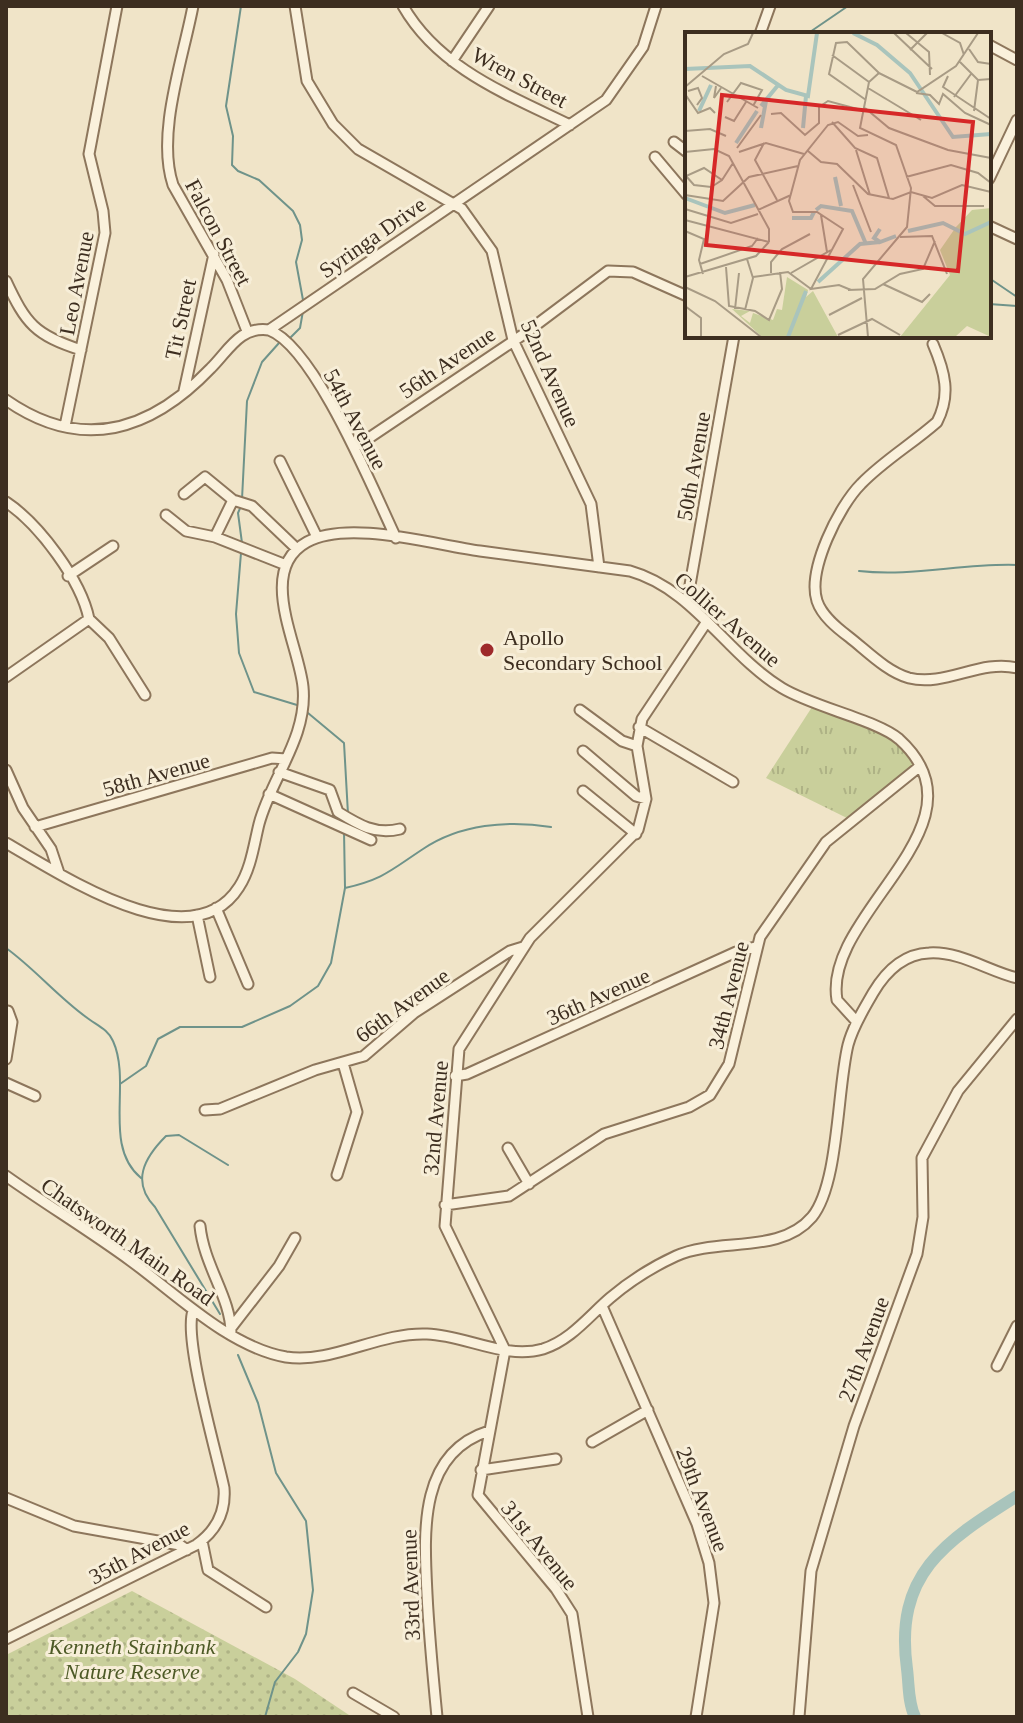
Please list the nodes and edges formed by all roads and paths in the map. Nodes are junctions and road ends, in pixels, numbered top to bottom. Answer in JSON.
{"nodes":[{"id":1,"x":117,"y":6,"type":"edge"},
{"id":2,"x":193,"y":6,"type":"edge"},
{"id":3,"x":295,"y":6,"type":"edge"},
{"id":4,"x":403,"y":6,"type":"edge"},
{"id":5,"x":489,"y":6,"type":"edge"},
{"id":6,"x":656,"y":6,"type":"edge"},
{"id":7,"x":770,"y":6,"type":"edge"},
{"id":8,"x":761,"y":32,"type":"edge"},
{"id":9,"x":991,"y":46,"type":"edge"},
{"id":10,"x":1017,"y":60,"type":"edge"},
{"id":11,"x":452,"y":61,"type":"junction"},
{"id":12,"x":1017,"y":121,"type":"edge"},
{"id":13,"x":570,"y":125,"type":"junction"},
{"id":14,"x":674,"y":142,"type":"dead end"},
{"id":15,"x":685,"y":150,"type":"edge"},
{"id":16,"x":655,"y":157,"type":"dead end"},
{"id":17,"x":992,"y":167,"type":"edge"},
{"id":18,"x":685,"y":190,"type":"edge"},
{"id":19,"x":454,"y":203,"type":"junction"},
{"id":20,"x":991,"y":227,"type":"edge"},
{"id":21,"x":1017,"y":239,"type":"edge"},
{"id":22,"x":214,"y":254,"type":"junction"},
{"id":23,"x":6,"y":281,"type":"edge"},
{"id":24,"x":685,"y":295,"type":"edge"},
{"id":25,"x":269,"y":330,"type":"junction"},
{"id":26,"x":247,"y":331,"type":"junction"},
{"id":27,"x":734,"y":338,"type":"edge"},
{"id":28,"x":513,"y":340,"type":"junction"},
{"id":29,"x":933,"y":344,"type":"dead end"},
{"id":30,"x":81,"y":350,"type":"junction"},
{"id":31,"x":184,"y":391,"type":"junction"},
{"id":32,"x":6,"y":400,"type":"edge"},
{"id":33,"x":65,"y":426,"type":"junction"},
{"id":34,"x":354,"y":448,"type":"junction"},
{"id":35,"x":280,"y":461,"type":"dead end"},
{"id":36,"x":184,"y":494,"type":"dead end"},
{"id":37,"x":233,"y":500,"type":"junction"},
{"id":38,"x":6,"y":502,"type":"edge"},
{"id":39,"x":166,"y":515,"type":"dead end"},
{"id":40,"x":215,"y":537,"type":"junction"},
{"id":41,"x":317,"y":537,"type":"junction"},
{"id":42,"x":396,"y":538,"type":"junction"},
{"id":43,"x":113,"y":546,"type":"dead end"},
{"id":44,"x":297,"y":549,"type":"junction"},
{"id":45,"x":286,"y":565,"type":"junction"},
{"id":46,"x":599,"y":567,"type":"junction"},
{"id":47,"x":68,"y":576,"type":"junction"},
{"id":48,"x":687,"y":602,"type":"junction"},
{"id":49,"x":89,"y":619,"type":"junction"},
{"id":50,"x":706,"y":623,"type":"junction"},
{"id":51,"x":1017,"y":668,"type":"edge"},
{"id":52,"x":6,"y":677,"type":"edge"},
{"id":53,"x":145,"y":695,"type":"dead end"},
{"id":54,"x":580,"y":710,"type":"dead end"},
{"id":55,"x":639,"y":727,"type":"junction"},
{"id":56,"x":637,"y":746,"type":"junction"},
{"id":57,"x":583,"y":751,"type":"dead end"},
{"id":58,"x":286,"y":759,"type":"junction"},
{"id":59,"x":919,"y":767,"type":"junction"},
{"id":60,"x":6,"y":770,"type":"edge"},
{"id":61,"x":279,"y":772,"type":"junction"},
{"id":62,"x":733,"y":782,"type":"dead end"},
{"id":63,"x":583,"y":791,"type":"dead end"},
{"id":64,"x":269,"y":794,"type":"junction"},
{"id":65,"x":646,"y":799,"type":"junction"},
{"id":66,"x":346,"y":821,"type":"junction"},
{"id":67,"x":35,"y":827,"type":"junction"},
{"id":68,"x":400,"y":829,"type":"dead end"},
{"id":69,"x":636,"y":834,"type":"junction"},
{"id":70,"x":371,"y":840,"type":"dead end"},
{"id":71,"x":6,"y":843,"type":"edge"},
{"id":72,"x":59,"y":873,"type":"junction"},
{"id":73,"x":216,"y":908,"type":"junction"},
{"id":74,"x":197,"y":915,"type":"junction"},
{"id":75,"x":523,"y":947,"type":"junction"},
{"id":76,"x":755,"y":947,"type":"junction"},
{"id":77,"x":210,"y":977,"type":"dead end"},
{"id":78,"x":1017,"y":978,"type":"edge"},
{"id":79,"x":248,"y":984,"type":"dead end"},
{"id":80,"x":8,"y":1011,"type":"dead end"},
{"id":81,"x":1017,"y":1019,"type":"edge"},
{"id":82,"x":857,"y":1022,"type":"junction"},
{"id":83,"x":6,"y":1059,"type":"edge"},
{"id":84,"x":343,"y":1063,"type":"junction"},
{"id":85,"x":455,"y":1076,"type":"junction"},
{"id":86,"x":7,"y":1086,"type":"edge"},
{"id":87,"x":35,"y":1096,"type":"dead end"},
{"id":88,"x":205,"y":1110,"type":"dead end"},
{"id":89,"x":508,"y":1148,"type":"dead end"},
{"id":90,"x":337,"y":1175,"type":"dead end"},
{"id":91,"x":6,"y":1176,"type":"edge"},
{"id":92,"x":529,"y":1184,"type":"junction"},
{"id":93,"x":445,"y":1205,"type":"junction"},
{"id":94,"x":200,"y":1226,"type":"dead end"},
{"id":95,"x":295,"y":1238,"type":"dead end"},
{"id":96,"x":602,"y":1306,"type":"junction"},
{"id":97,"x":193,"y":1311,"type":"junction"},
{"id":98,"x":1017,"y":1326,"type":"edge"},
{"id":99,"x":231,"y":1330,"type":"junction"},
{"id":100,"x":505,"y":1350,"type":"junction"},
{"id":101,"x":997,"y":1366,"type":"dead end"},
{"id":102,"x":648,"y":1410,"type":"junction"},
{"id":103,"x":489,"y":1431,"type":"junction"},
{"id":104,"x":592,"y":1442,"type":"dead end"},
{"id":105,"x":556,"y":1459,"type":"dead end"},
{"id":106,"x":481,"y":1470,"type":"junction"},
{"id":107,"x":6,"y":1498,"type":"edge"},
{"id":108,"x":202,"y":1541,"type":"junction"},
{"id":109,"x":187,"y":1550,"type":"junction"},
{"id":110,"x":266,"y":1607,"type":"dead end"},
{"id":111,"x":6,"y":1639,"type":"edge"},
{"id":112,"x":353,"y":1693,"type":"dead end"},
{"id":113,"x":394,"y":1717,"type":"edge"},
{"id":114,"x":437,"y":1717,"type":"edge"},
{"id":115,"x":588,"y":1717,"type":"edge"},
{"id":116,"x":696,"y":1717,"type":"edge"},
{"id":117,"x":799,"y":1717,"type":"edge"}],
"edges":[{"from":1,"to":30,"type":"street","name":"Leo Avenue"},
{"from":2,"to":22,"type":"street","name":"Falcon Street"},
{"from":3,"to":19,"type":"street"},
{"from":4,"to":11,"type":"street","name":"Wren Street"},
{"from":5,"to":11,"type":"street","name":"Wren Street"},
{"from":6,"to":13,"type":"street","name":"Syringa Drive"},
{"from":7,"to":8,"type":"street"},
{"from":9,"to":10,"type":"street"},
{"from":11,"to":13,"type":"street","name":"Wren Street"},
{"from":12,"to":17,"type":"street"},
{"from":13,"to":19,"type":"street","name":"Syringa Drive"},
{"from":14,"to":15,"type":"street"},
{"from":16,"to":18,"type":"street"},
{"from":19,"to":25,"type":"street","name":"Syringa Drive"},
{"from":19,"to":28,"type":"street","name":"52nd Avenue"},
{"from":20,"to":21,"type":"street"},
{"from":22,"to":26,"type":"street","name":"Falcon Street"},
{"from":22,"to":31,"type":"street","name":"Tit Street"},
{"from":23,"to":30,"type":"street"},
{"from":24,"to":28,"type":"street","name":"56th Avenue"},
{"from":25,"to":26,"type":"street"},
{"from":25,"to":34,"type":"street","name":"54th Avenue"},
{"from":26,"to":31,"type":"street"},
{"from":27,"to":48,"type":"street","name":"50th Avenue"},
{"from":28,"to":34,"type":"street","name":"56th Avenue"},
{"from":28,"to":46,"type":"street","name":"52nd Avenue"},
{"from":29,"to":51,"type":"street"},
{"from":30,"to":33,"type":"street","name":"Leo Avenue"},
{"from":31,"to":33,"type":"street"},
{"from":32,"to":33,"type":"street"},
{"from":34,"to":42,"type":"street","name":"54th Avenue"},
{"from":35,"to":41,"type":"street"},
{"from":36,"to":37,"type":"street"},
{"from":37,"to":40,"type":"street"},
{"from":37,"to":44,"type":"street"},
{"from":38,"to":47,"type":"street"},
{"from":39,"to":40,"type":"street"},
{"from":40,"to":45,"type":"street"},
{"from":41,"to":42,"type":"street","name":"Collier Avenue"},
{"from":41,"to":44,"type":"street","name":"Collier Avenue"},
{"from":42,"to":46,"type":"street","name":"Collier Avenue"},
{"from":43,"to":47,"type":"street"},
{"from":44,"to":45,"type":"street","name":"Collier Avenue"},
{"from":45,"to":58,"type":"street"},
{"from":46,"to":48,"type":"street","name":"Collier Avenue"},
{"from":47,"to":49,"type":"street"},
{"from":48,"to":50,"type":"street","name":"Collier Avenue"},
{"from":49,"to":52,"type":"street"},
{"from":49,"to":53,"type":"street"},
{"from":50,"to":55,"type":"street","name":"32nd Avenue"},
{"from":50,"to":59,"type":"street","name":"Collier Avenue"},
{"from":54,"to":56,"type":"street"},
{"from":55,"to":56,"type":"street","name":"32nd Avenue"},
{"from":55,"to":62,"type":"street"},
{"from":56,"to":65,"type":"street","name":"32nd Avenue"},
{"from":57,"to":65,"type":"street"},
{"from":58,"to":61,"type":"street"},
{"from":58,"to":67,"type":"street","name":"58th Avenue"},
{"from":59,"to":76,"type":"street","name":"34th Avenue"},
{"from":59,"to":82,"type":"street","name":"Collier Avenue"},
{"from":60,"to":67,"type":"street"},
{"from":61,"to":64,"type":"street"},
{"from":61,"to":66,"type":"street"},
{"from":63,"to":69,"type":"street"},
{"from":64,"to":66,"type":"street"},
{"from":64,"to":73,"type":"street"},
{"from":65,"to":69,"type":"street","name":"32nd Avenue"},
{"from":66,"to":68,"type":"street"},
{"from":66,"to":70,"type":"street"},
{"from":67,"to":72,"type":"street"},
{"from":69,"to":75,"type":"street","name":"32nd Avenue"},
{"from":71,"to":72,"type":"street"},
{"from":72,"to":74,"type":"street"},
{"from":73,"to":74,"type":"street"},
{"from":73,"to":79,"type":"street"},
{"from":74,"to":77,"type":"street"},
{"from":75,"to":84,"type":"street","name":"66th Avenue"},
{"from":75,"to":85,"type":"street","name":"32nd Avenue"},
{"from":76,"to":85,"type":"street","name":"36th Avenue"},
{"from":76,"to":92,"type":"street","name":"34th Avenue"},
{"from":78,"to":82,"type":"street","name":"Chatsworth Main Road"},
{"from":80,"to":83,"type":"street"},
{"from":81,"to":117,"type":"street","name":"27th Avenue"},
{"from":82,"to":96,"type":"street","name":"Chatsworth Main Road"},
{"from":84,"to":88,"type":"street","name":"66th Avenue"},
{"from":84,"to":90,"type":"street"},
{"from":85,"to":93,"type":"street","name":"32nd Avenue"},
{"from":86,"to":87,"type":"street"},
{"from":89,"to":92,"type":"street"},
{"from":91,"to":97,"type":"street","name":"Chatsworth Main Road"},
{"from":92,"to":93,"type":"street","name":"34th Avenue"},
{"from":93,"to":100,"type":"street","name":"32nd Avenue"},
{"from":94,"to":99,"type":"street","name":"Chatsworth Main Road"},
{"from":95,"to":99,"type":"street","name":"Chatsworth Main Road"},
{"from":96,"to":100,"type":"street","name":"Chatsworth Main Road"},
{"from":96,"to":102,"type":"street","name":"29th Avenue"},
{"from":97,"to":99,"type":"street","name":"Chatsworth Main Road"},
{"from":97,"to":108,"type":"street","name":"35th Avenue"},
{"from":98,"to":101,"type":"street"},
{"from":99,"to":100,"type":"street","name":"Chatsworth Main Road"},
{"from":100,"to":103,"type":"street","name":"31st Avenue"},
{"from":102,"to":104,"type":"street"},
{"from":102,"to":116,"type":"street","name":"29th Avenue"},
{"from":103,"to":106,"type":"street","name":"31st Avenue"},
{"from":103,"to":114,"type":"street","name":"33rd Avenue"},
{"from":105,"to":106,"type":"street"},
{"from":106,"to":115,"type":"street","name":"31st Avenue"},
{"from":107,"to":109,"type":"street"},
{"from":108,"to":109,"type":"street","name":"35th Avenue"},
{"from":108,"to":110,"type":"street"},
{"from":109,"to":111,"type":"street","name":"35th Avenue"},
{"from":112,"to":113,"type":"street"}]}
